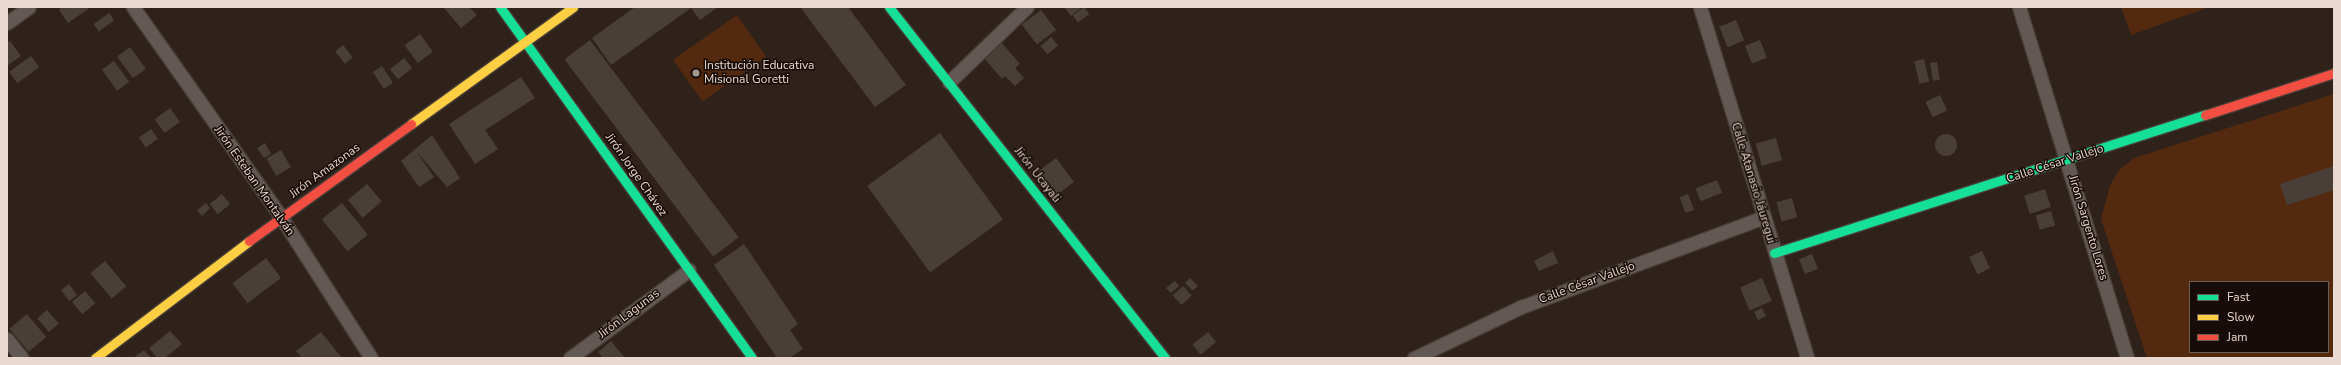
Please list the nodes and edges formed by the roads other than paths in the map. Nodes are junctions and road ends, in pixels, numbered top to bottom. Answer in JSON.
{"nodes":[{"id":1,"x":29,"y":7,"type":"edge"},
{"id":2,"x":133,"y":7,"type":"edge"},
{"id":3,"x":500,"y":7,"type":"edge"},
{"id":4,"x":573,"y":7,"type":"edge"},
{"id":5,"x":889,"y":7,"type":"edge"},
{"id":6,"x":1027,"y":7,"type":"edge"},
{"id":7,"x":1700,"y":7,"type":"edge"},
{"id":8,"x":2019,"y":7,"type":"edge"},
{"id":9,"x":7,"y":23,"type":"edge"},
{"id":10,"x":526,"y":40,"type":"junction"},
{"id":11,"x":2334,"y":73,"type":"edge"},
{"id":12,"x":949,"y":82,"type":"junction"},
{"id":13,"x":2068,"y":160,"type":"junction"},
{"id":14,"x":281,"y":217,"type":"junction"},
{"id":15,"x":1764,"y":217,"type":"junction"},
{"id":16,"x":1774,"y":253,"type":"junction"},
{"id":17,"x":689,"y":270,"type":"junction"},
{"id":18,"x":7,"y":339,"type":"edge"},
{"id":19,"x":22,"y":358,"type":"edge"},
{"id":20,"x":95,"y":358,"type":"edge"},
{"id":21,"x":371,"y":358,"type":"edge"},
{"id":22,"x":570,"y":358,"type":"edge"},
{"id":23,"x":752,"y":358,"type":"edge"},
{"id":24,"x":1165,"y":358,"type":"edge"},
{"id":25,"x":1414,"y":358,"type":"edge"},
{"id":26,"x":1807,"y":358,"type":"edge"},
{"id":27,"x":2127,"y":358,"type":"edge"}],
"edges":[{"from":1,"to":9,"type":"street"},
{"from":2,"to":14,"type":"street","name":"Jirón Esteban Montalván"},
{"from":3,"to":10,"type":"street","name":"Jirón Jorge Chávez"},
{"from":4,"to":10,"type":"street","name":"Jirón Amazonas"},
{"from":5,"to":12,"type":"street","name":"Jirón Ucayali"},
{"from":6,"to":12,"type":"street"},
{"from":7,"to":15,"type":"street","name":"Calle Atanasio Jáuregui"},
{"from":8,"to":13,"type":"street","name":"Jirón Sargento Lores"},
{"from":10,"to":14,"type":"street","name":"Jirón Amazonas"},
{"from":10,"to":17,"type":"street","name":"Jirón Jorge Chávez"},
{"from":11,"to":13,"type":"street","name":"Calle César Vallejo"},
{"from":12,"to":24,"type":"street","name":"Jirón Ucayali"},
{"from":13,"to":16,"type":"street","name":"Calle César Vallejo"},
{"from":13,"to":27,"type":"street","name":"Jirón Sargento Lores"},
{"from":14,"to":20,"type":"street","name":"Jirón Amazonas"},
{"from":14,"to":21,"type":"street","name":"Jirón Esteban Montalván"},
{"from":15,"to":16,"type":"street","name":"Calle Atanasio Jáuregui"},
{"from":15,"to":25,"type":"street","name":"Calle César Vallejo"},
{"from":16,"to":26,"type":"street","name":"Calle Atanasio Jáuregui"},
{"from":17,"to":22,"type":"street","name":"Jirón Lagunas"},
{"from":17,"to":23,"type":"street","name":"Jirón Jorge Chávez"},
{"from":18,"to":19,"type":"street"}]}
